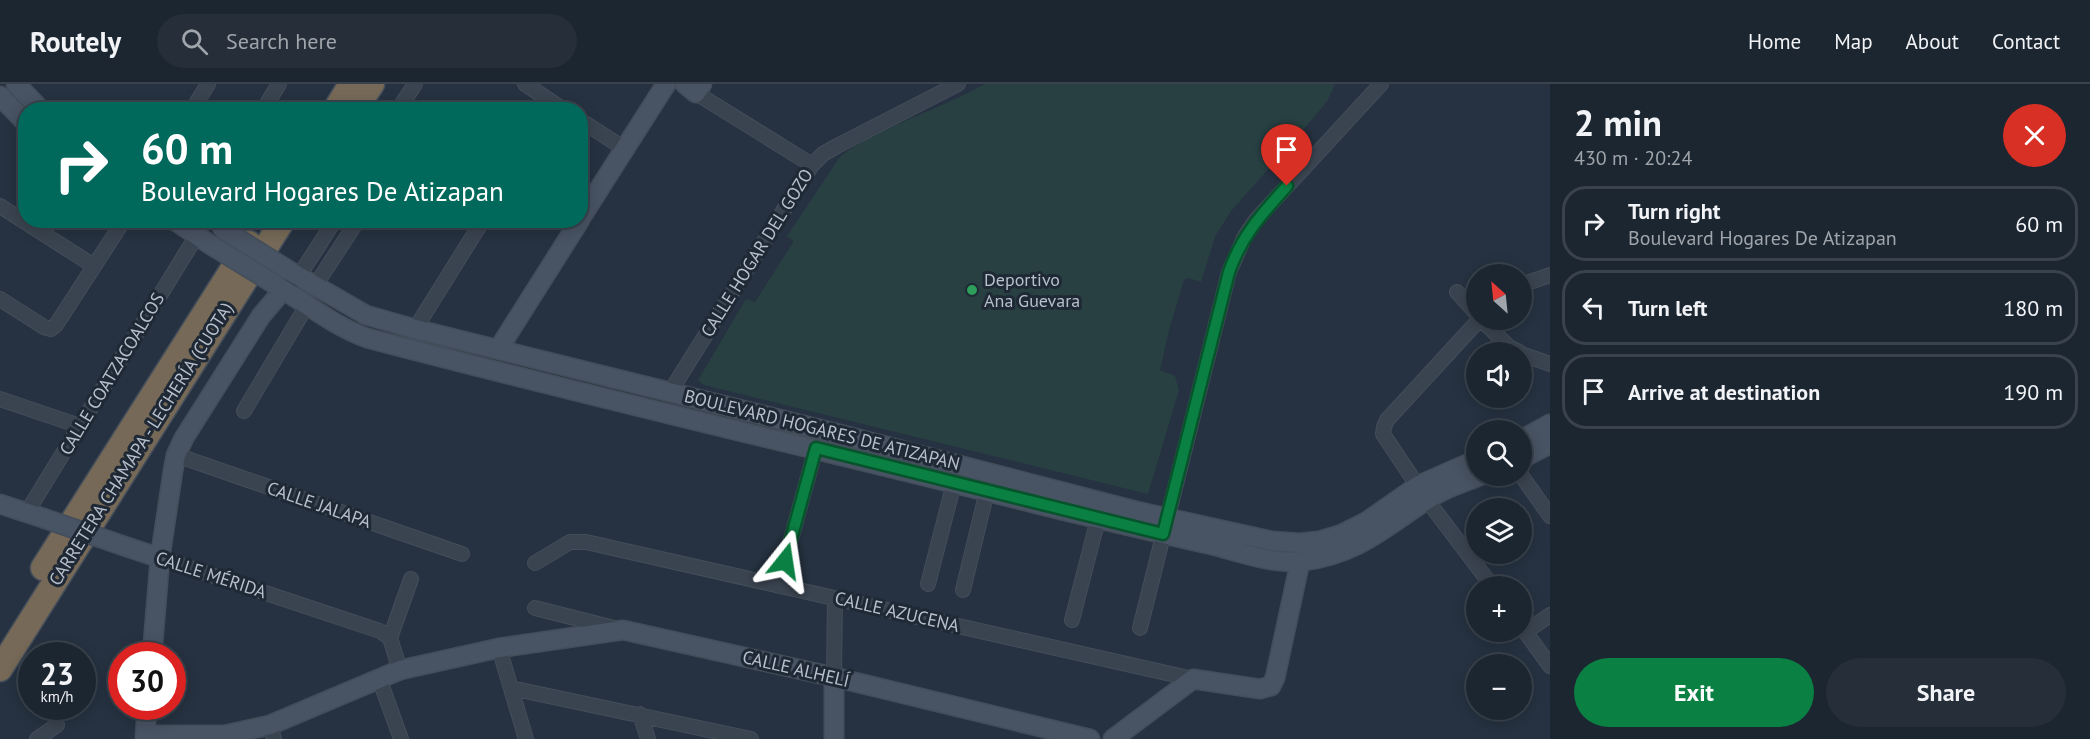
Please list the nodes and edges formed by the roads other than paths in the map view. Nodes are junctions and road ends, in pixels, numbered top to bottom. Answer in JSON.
{"nodes":[{"id":1,"x":16,"y":84,"type":"edge"},
{"id":2,"x":279,"y":84,"type":"edge"},
{"id":3,"x":351,"y":84,"type":"edge"},
{"id":4,"x":372,"y":84,"type":"edge"},
{"id":5,"x":416,"y":84,"type":"edge"},
{"id":6,"x":525,"y":84,"type":"edge"},
{"id":7,"x":666,"y":84,"type":"edge"},
{"id":8,"x":958,"y":84,"type":"edge"},
{"id":9,"x":1381,"y":84,"type":"edge"},
{"id":10,"x":204,"y":85,"type":"edge"},
{"id":11,"x":694,"y":87,"type":"edge"},
{"id":12,"x":0,"y":96,"type":"edge"},
{"id":13,"x":33,"y":102,"type":"edge"},
{"id":14,"x":196,"y":102,"type":"edge"},
{"id":15,"x":268,"y":102,"type":"edge"},
{"id":16,"x":340,"y":102,"type":"edge"},
{"id":17,"x":360,"y":102,"type":"edge"},
{"id":18,"x":404,"y":102,"type":"edge"},
{"id":19,"x":552,"y":102,"type":"edge"},
{"id":20,"x":18,"y":116,"type":"edge"},
{"id":21,"x":588,"y":125,"type":"edge"},
{"id":22,"x":625,"y":148,"type":"junction"},
{"id":23,"x":812,"y":165,"type":"junction"},
{"id":24,"x":0,"y":206,"type":"edge"},
{"id":25,"x":588,"y":207,"type":"edge"},
{"id":26,"x":18,"y":217,"type":"edge"},
{"id":27,"x":34,"y":228,"type":"edge"},
{"id":28,"x":119,"y":228,"type":"edge"},
{"id":29,"x":186,"y":228,"type":"edge"},
{"id":30,"x":221,"y":228,"type":"edge"},
{"id":31,"x":258,"y":228,"type":"edge"},
{"id":32,"x":278,"y":228,"type":"edge"},
{"id":33,"x":329,"y":228,"type":"edge"},
{"id":34,"x":353,"y":228,"type":"edge"},
{"id":35,"x":478,"y":228,"type":"edge"},
{"id":36,"x":575,"y":228,"type":"edge"},
{"id":37,"x":204,"y":240,"type":"junction"},
{"id":38,"x":94,"y":266,"type":"junction"},
{"id":39,"x":293,"y":273,"type":"junction"},
{"id":40,"x":1550,"y":274,"type":"edge"},
{"id":41,"x":1532,"y":281,"type":"edge"},
{"id":42,"x":315,"y":286,"type":"junction"},
{"id":43,"x":280,"y":288,"type":"junction"},
{"id":44,"x":1456,"y":292,"type":"dead end"},
{"id":45,"x":0,"y":299,"type":"edge"},
{"id":46,"x":1466,"y":302,"type":"edge"},
{"id":47,"x":307,"y":305,"type":"junction"},
{"id":48,"x":415,"y":329,"type":"junction"},
{"id":49,"x":1471,"y":330,"type":"edge"},
{"id":50,"x":1491,"y":330,"type":"edge"},
{"id":51,"x":1504,"y":342,"type":"edge"},
{"id":52,"x":499,"y":348,"type":"junction"},
{"id":53,"x":1532,"y":357,"type":"edge"},
{"id":54,"x":1550,"y":364,"type":"edge"},
{"id":55,"x":578,"y":370,"type":"junction"},
{"id":56,"x":574,"y":391,"type":"junction"},
{"id":57,"x":670,"y":392,"type":"junction"},
{"id":58,"x":0,"y":399,"type":"edge"},
{"id":59,"x":244,"y":411,"type":"dead end"},
{"id":60,"x":1550,"y":424,"type":"edge"},
{"id":61,"x":80,"y":426,"type":"junction"},
{"id":62,"x":1532,"y":434,"type":"edge"},
{"id":63,"x":1550,"y":444,"type":"edge"},
{"id":64,"x":816,"y":448,"type":"junction"},
{"id":65,"x":1532,"y":453,"type":"edge"},
{"id":66,"x":176,"y":455,"type":"junction"},
{"id":67,"x":1466,"y":466,"type":"edge"},
{"id":68,"x":1466,"y":481,"type":"edge"},
{"id":69,"x":954,"y":483,"type":"junction"},
{"id":70,"x":1529,"y":486,"type":"edge"},
{"id":71,"x":987,"y":491,"type":"junction"},
{"id":72,"x":1423,"y":492,"type":"junction"},
{"id":73,"x":0,"y":504,"type":"edge"},
{"id":74,"x":35,"y":515,"type":"junction"},
{"id":75,"x":1550,"y":516,"type":"edge"},
{"id":76,"x":1098,"y":519,"type":"junction"},
{"id":77,"x":1165,"y":526,"type":"junction"},
{"id":78,"x":462,"y":554,"type":"dead end"},
{"id":79,"x":160,"y":558,"type":"junction"},
{"id":80,"x":785,"y":561,"type":"dead end"},
{"id":81,"x":1300,"y":562,"type":"junction"},
{"id":82,"x":535,"y":563,"type":"dead end"},
{"id":83,"x":1485,"y":576,"type":"edge"},
{"id":84,"x":411,"y":579,"type":"dead end"},
{"id":85,"x":928,"y":584,"type":"dead end"},
{"id":86,"x":963,"y":590,"type":"dead end"},
{"id":87,"x":835,"y":598,"type":"junction"},
{"id":88,"x":535,"y":608,"type":"dead end"},
{"id":89,"x":1550,"y":615,"type":"edge"},
{"id":90,"x":1072,"y":620,"type":"dead end"},
{"id":91,"x":1532,"y":624,"type":"edge"},
{"id":92,"x":1140,"y":628,"type":"dead end"},
{"id":93,"x":623,"y":630,"type":"junction"},
{"id":94,"x":0,"y":638,"type":"edge"},
{"id":95,"x":390,"y":638,"type":"junction"},
{"id":96,"x":1532,"y":641,"type":"edge"},
{"id":97,"x":153,"y":642,"type":"edge"},
{"id":98,"x":499,"y":648,"type":"junction"},
{"id":99,"x":1550,"y":666,"type":"edge"},
{"id":100,"x":0,"y":669,"type":"edge"},
{"id":101,"x":400,"y":670,"type":"junction"},
{"id":102,"x":834,"y":677,"type":"junction"},
{"id":103,"x":379,"y":678,"type":"junction"},
{"id":104,"x":1193,"y":679,"type":"junction"},
{"id":105,"x":511,"y":688,"type":"junction"},
{"id":106,"x":640,"y":714,"type":"junction"},
{"id":107,"x":146,"y":720,"type":"edge"},
{"id":108,"x":57,"y":725,"type":"dead end"},
{"id":109,"x":272,"y":732,"type":"edge"},
{"id":110,"x":145,"y":737,"type":"edge"},
{"id":111,"x":38,"y":739,"type":"edge"},
{"id":112,"x":401,"y":739,"type":"edge"},
{"id":113,"x":526,"y":739,"type":"edge"},
{"id":114,"x":648,"y":739,"type":"edge"},
{"id":115,"x":751,"y":739,"type":"edge"},
{"id":116,"x":834,"y":739,"type":"edge"},
{"id":117,"x":1090,"y":739,"type":"edge"},
{"id":118,"x":1113,"y":739,"type":"edge"}],
"edges":[{"from":1,"to":13,"type":"street"},
{"from":2,"to":15,"type":"street"},
{"from":3,"to":16,"type":"highway"},
{"from":4,"to":17,"type":"highway"},
{"from":5,"to":18,"type":"street"},
{"from":6,"to":19,"type":"street"},
{"from":7,"to":22,"type":"street"},
{"from":8,"to":23,"type":"street","name":"CALLE HOGAR DEL GOZO"},
{"from":9,"to":77,"type":"street"},
{"from":10,"to":14,"type":"street"},
{"from":11,"to":23,"type":"street"},
{"from":12,"to":20,"type":"street"},
{"from":21,"to":22,"type":"street"},
{"from":22,"to":25,"type":"street"},
{"from":23,"to":57,"type":"street","name":"CALLE HOGAR DEL GOZO"},
{"from":24,"to":26,"type":"street"},
{"from":27,"to":38,"type":"street"},
{"from":28,"to":38,"type":"street"},
{"from":29,"to":37,"type":"street","name":"BOULEVARD HOGARES DE ATIZAPAN"},
{"from":30,"to":39,"type":"street","name":"BOULEVARD HOGARES DE ATIZAPAN","bridge":true},
{"from":31,"to":94,"type":"highway","name":"CARRETERA CHAMAPA - LECHERÍA (CUOTA)"},
{"from":32,"to":100,"type":"highway","name":"CARRETERA CHAMAPA - LECHERÍA (CUOTA)"},
{"from":33,"to":39,"type":"street"},
{"from":34,"to":42,"type":"street"},
{"from":35,"to":48,"type":"street"},
{"from":36,"to":52,"type":"street"},
{"from":37,"to":43,"type":"street","name":"BOULEVARD HOGARES DE ATIZAPAN","bridge":true},
{"from":37,"to":61,"type":"street","name":"CALLE COATZACOALCOS"},
{"from":38,"to":45,"type":"street"},
{"from":39,"to":42,"type":"street","name":"BOULEVARD HOGARES DE ATIZAPAN"},
{"from":39,"to":43,"type":"street"},
{"from":40,"to":41,"type":"street"},
{"from":42,"to":48,"type":"street","name":"BOULEVARD HOGARES DE ATIZAPAN"},
{"from":43,"to":47,"type":"street","name":"BOULEVARD HOGARES DE ATIZAPAN"},
{"from":43,"to":66,"type":"street"},
{"from":44,"to":46,"type":"street"},
{"from":47,"to":56,"type":"street","name":"BOULEVARD HOGARES DE ATIZAPAN"},
{"from":47,"to":59,"type":"street"},
{"from":48,"to":52,"type":"street","name":"BOULEVARD HOGARES DE ATIZAPAN"},
{"from":49,"to":72,"type":"street"},
{"from":50,"to":51,"type":"street"},
{"from":52,"to":55,"type":"street","name":"BOULEVARD HOGARES DE ATIZAPAN"},
{"from":53,"to":54,"type":"street"},
{"from":55,"to":56,"type":"street"},
{"from":55,"to":57,"type":"street","name":"BOULEVARD HOGARES DE ATIZAPAN"},
{"from":56,"to":64,"type":"street","name":"BOULEVARD HOGARES DE ATIZAPAN"},
{"from":57,"to":77,"type":"street","name":"BOULEVARD HOGARES DE ATIZAPAN"},
{"from":58,"to":61,"type":"street"},
{"from":60,"to":62,"type":"street"},
{"from":61,"to":74,"type":"street","name":"CALLE COATZACOALCOS"},
{"from":63,"to":65,"type":"street"},
{"from":64,"to":69,"type":"street","name":"BOULEVARD HOGARES DE ATIZAPAN"},
{"from":64,"to":80,"type":"street"},
{"from":66,"to":78,"type":"street","name":"CALLE JALAPA"},
{"from":66,"to":79,"type":"street"},
{"from":67,"to":72,"type":"street","name":"BOULEVARD HOGARES DE ATIZAPAN"},
{"from":68,"to":72,"type":"street"},
{"from":69,"to":71,"type":"street","name":"BOULEVARD HOGARES DE ATIZAPAN"},
{"from":69,"to":85,"type":"street"},
{"from":70,"to":75,"type":"street"},
{"from":71,"to":76,"type":"street","name":"BOULEVARD HOGARES DE ATIZAPAN"},
{"from":71,"to":86,"type":"street"},
{"from":72,"to":77,"type":"street","name":"BOULEVARD HOGARES DE ATIZAPAN"},
{"from":72,"to":81,"type":"street"},
{"from":72,"to":83,"type":"street"},
{"from":73,"to":74,"type":"street","name":"CALLE MÉRIDA"},
{"from":74,"to":79,"type":"street","name":"CALLE MÉRIDA","bridge":true},
{"from":76,"to":77,"type":"street","name":"BOULEVARD HOGARES DE ATIZAPAN"},
{"from":76,"to":90,"type":"street"},
{"from":77,"to":81,"type":"street","name":"BOULEVARD HOGARES DE ATIZAPAN"},
{"from":77,"to":92,"type":"street"},
{"from":79,"to":95,"type":"street","name":"CALLE MÉRIDA"},
{"from":79,"to":97,"type":"street"},
{"from":81,"to":104,"type":"street"},
{"from":82,"to":87,"type":"street","name":"CALLE AZUCENA"},
{"from":84,"to":95,"type":"street"},
{"from":87,"to":102,"type":"street"},
{"from":87,"to":104,"type":"street","name":"CALLE AZUCENA"},
{"from":88,"to":93,"type":"street"},
{"from":89,"to":91,"type":"street"},
{"from":93,"to":98,"type":"street","name":"CALLE ALHELÍ"},
{"from":93,"to":102,"type":"street","name":"CALLE ALHELÍ"},
{"from":95,"to":101,"type":"street"},
{"from":96,"to":99,"type":"street"},
{"from":98,"to":101,"type":"street","name":"CALLE ALHELÍ"},
{"from":98,"to":105,"type":"street"},
{"from":101,"to":103,"type":"street","name":"CALLE ALHELÍ"},
{"from":102,"to":116,"type":"street"},
{"from":102,"to":117,"type":"street","name":"CALLE ALHELÍ"},
{"from":103,"to":109,"type":"street","name":"CALLE ALHELÍ"},
{"from":103,"to":112,"type":"street"},
{"from":104,"to":118,"type":"street"},
{"from":105,"to":106,"type":"street"},
{"from":105,"to":113,"type":"street"},
{"from":106,"to":114,"type":"street"},
{"from":106,"to":115,"type":"street"},
{"from":107,"to":110,"type":"street"},
{"from":108,"to":111,"type":"street"},
{"from":109,"to":110,"type":"street","name":"CALLE ALHELÍ"}]}
